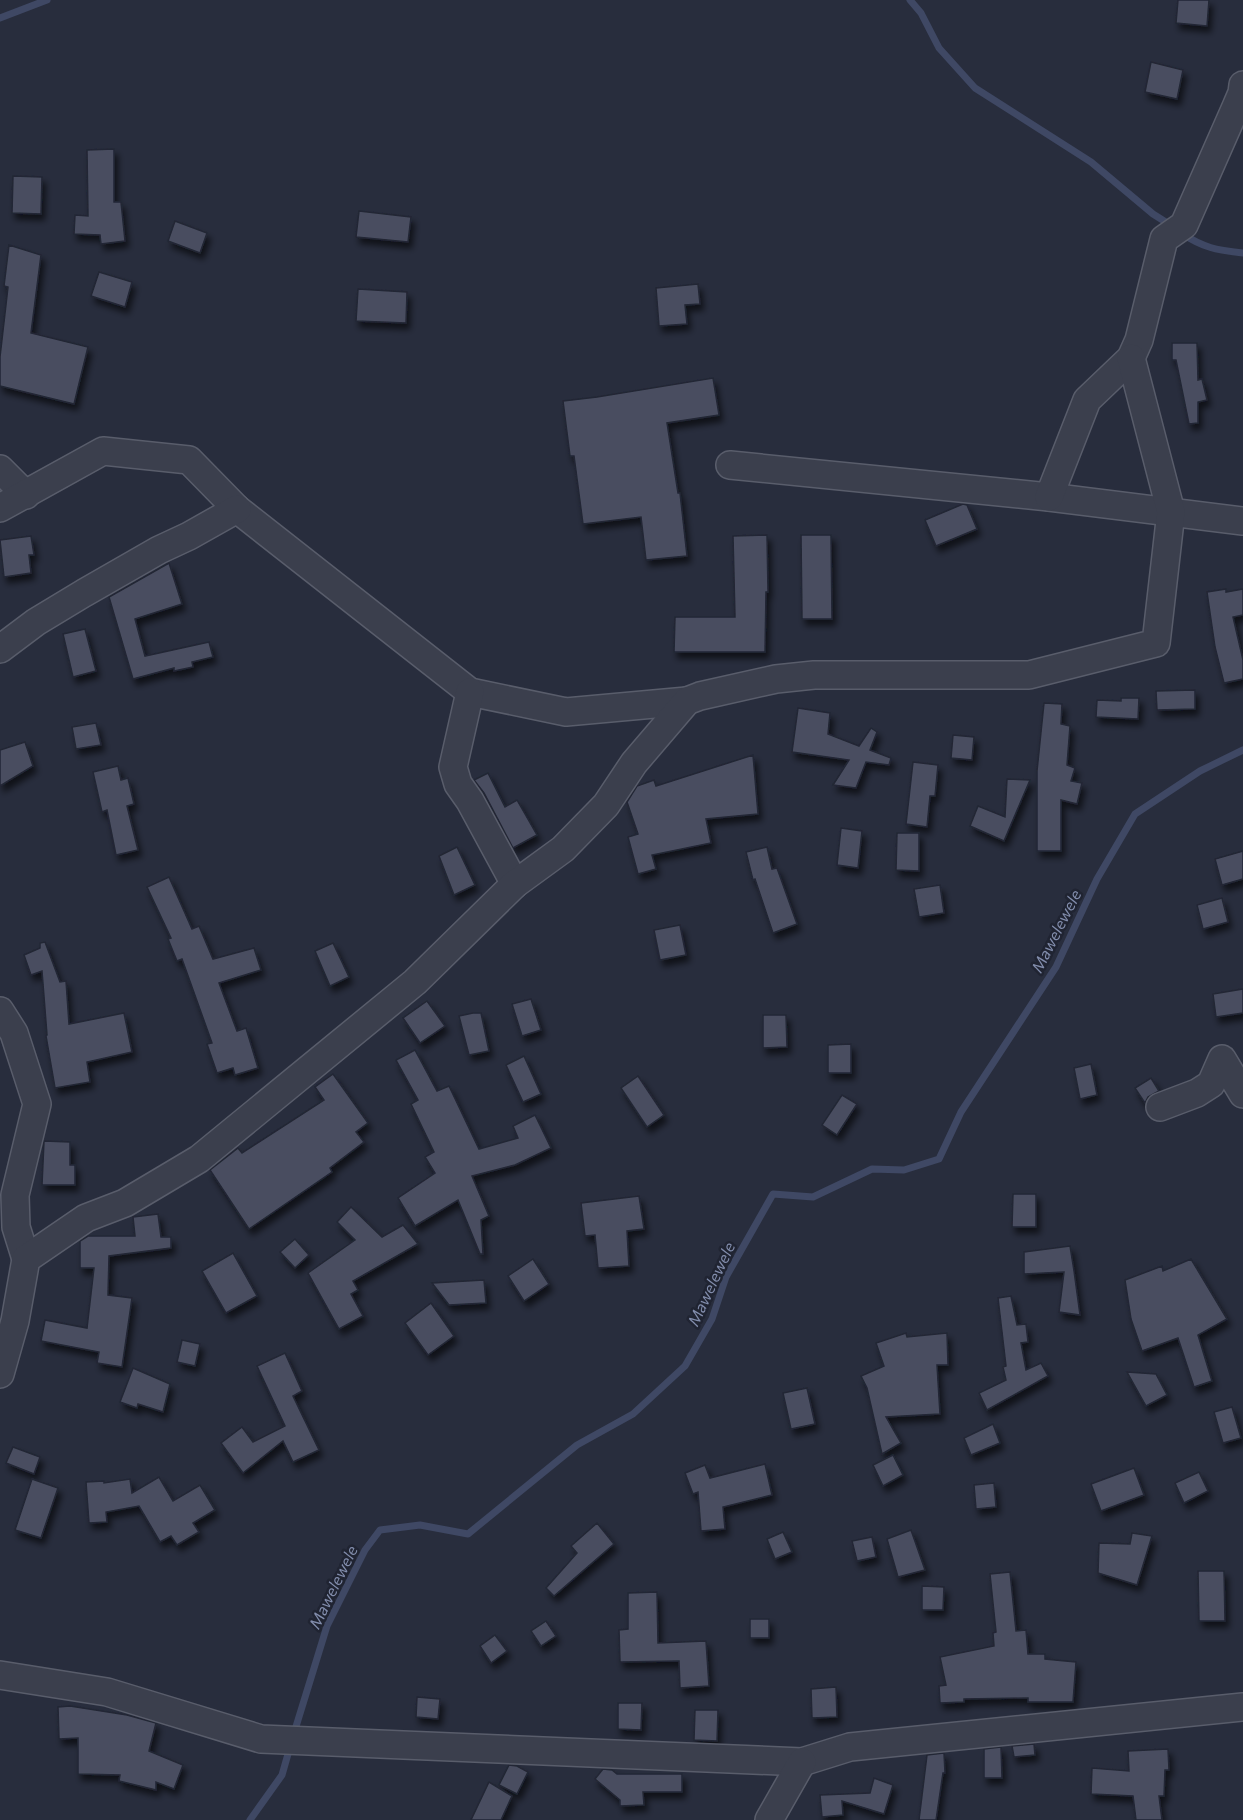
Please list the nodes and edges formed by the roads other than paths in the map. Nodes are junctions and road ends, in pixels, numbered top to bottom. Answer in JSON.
{"nodes":[{"id":1,"x":1241,"y":98,"type":"edge"},
{"id":2,"x":1131,"y":358,"type":"junction"},
{"id":3,"x":730,"y":465,"type":"dead end"},
{"id":4,"x":0,"y":470,"type":"edge"},
{"id":5,"x":26,"y":495,"type":"junction"},
{"id":6,"x":1049,"y":496,"type":"junction"},
{"id":7,"x":0,"y":508,"type":"edge"},
{"id":8,"x":237,"y":509,"type":"junction"},
{"id":9,"x":1171,"y":512,"type":"junction"},
{"id":10,"x":1243,"y":521,"type":"edge"},
{"id":11,"x":0,"y":649,"type":"edge"},
{"id":12,"x":470,"y":692,"type":"junction"},
{"id":13,"x":687,"y":701,"type":"junction"},
{"id":14,"x":515,"y":884,"type":"junction"},
{"id":15,"x":0,"y":1011,"type":"edge"},
{"id":16,"x":1243,"y":1094,"type":"edge"},
{"id":17,"x":1160,"y":1107,"type":"dead end"},
{"id":18,"x":26,"y":1259,"type":"junction"},
{"id":19,"x":0,"y":1374,"type":"edge"},
{"id":20,"x":0,"y":1675,"type":"edge"},
{"id":21,"x":1243,"y":1707,"type":"edge"},
{"id":22,"x":802,"y":1762,"type":"junction"},
{"id":23,"x":769,"y":1820,"type":"edge"}],
"edges":[{"from":1,"to":2,"type":"street"},
{"from":2,"to":6,"type":"street"},
{"from":2,"to":9,"type":"street"},
{"from":3,"to":6,"type":"street"},
{"from":4,"to":5,"type":"street"},
{"from":5,"to":7,"type":"street"},
{"from":5,"to":8,"type":"street"},
{"from":6,"to":9,"type":"street"},
{"from":8,"to":11,"type":"street"},
{"from":8,"to":12,"type":"street"},
{"from":9,"to":10,"type":"street"},
{"from":9,"to":13,"type":"street"},
{"from":12,"to":13,"type":"street"},
{"from":12,"to":14,"type":"street"},
{"from":13,"to":14,"type":"street"},
{"from":14,"to":18,"type":"street"},
{"from":15,"to":18,"type":"street"},
{"from":16,"to":17,"type":"street"},
{"from":18,"to":19,"type":"street"},
{"from":20,"to":22,"type":"street"},
{"from":21,"to":22,"type":"street"},
{"from":22,"to":23,"type":"street"}]}
